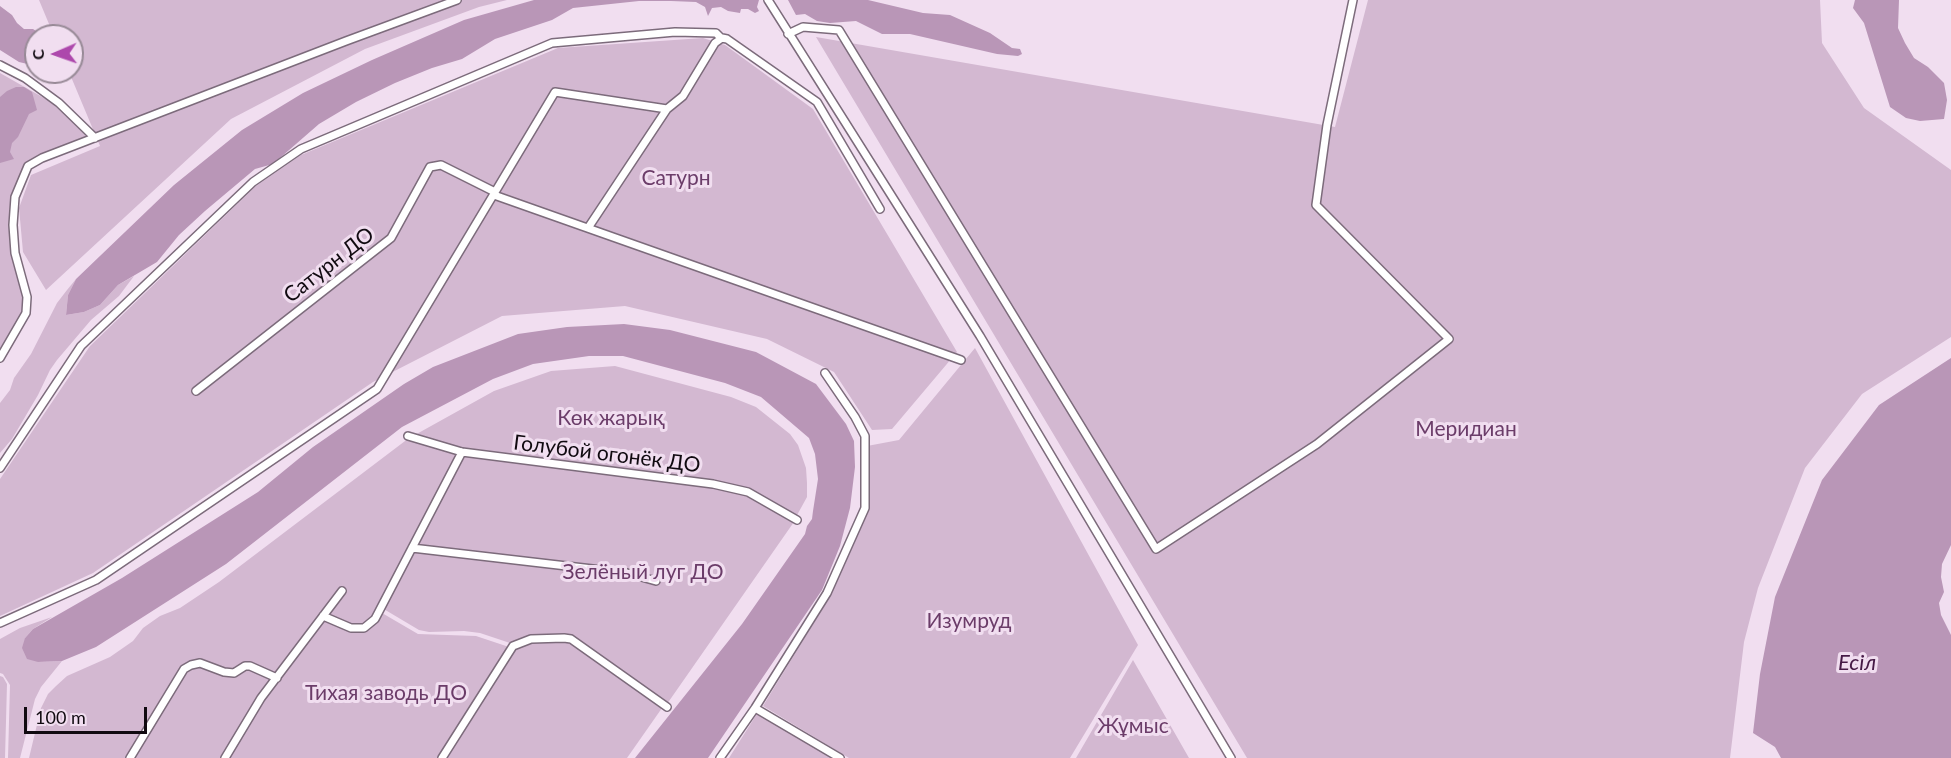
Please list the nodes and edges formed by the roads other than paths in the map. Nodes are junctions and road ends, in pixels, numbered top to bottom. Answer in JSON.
{"nodes":[{"id":1,"x":457,"y":0,"type":"edge"},
{"id":2,"x":768,"y":0,"type":"edge"},
{"id":3,"x":1353,"y":0,"type":"edge"},
{"id":4,"x":788,"y":34,"type":"junction"},
{"id":5,"x":721,"y":38,"type":"junction"},
{"id":6,"x":0,"y":65,"type":"edge"},
{"id":7,"x":667,"y":109,"type":"junction"},
{"id":8,"x":95,"y":138,"type":"junction"},
{"id":9,"x":494,"y":193,"type":"junction"},
{"id":10,"x":880,"y":209,"type":"dead end"},
{"id":11,"x":588,"y":228,"type":"junction"},
{"id":12,"x":0,"y":358,"type":"edge"},
{"id":13,"x":961,"y":360,"type":"dead end"},
{"id":14,"x":825,"y":373,"type":"dead end"},
{"id":15,"x":196,"y":391,"type":"dead end"},
{"id":16,"x":408,"y":436,"type":"dead end"},
{"id":17,"x":462,"y":452,"type":"junction"},
{"id":18,"x":0,"y":468,"type":"edge"},
{"id":19,"x":796,"y":520,"type":"dead end"},
{"id":20,"x":412,"y":548,"type":"junction"},
{"id":21,"x":656,"y":581,"type":"dead end"},
{"id":22,"x":342,"y":591,"type":"dead end"},
{"id":23,"x":323,"y":616,"type":"junction"},
{"id":24,"x":0,"y":623,"type":"edge"},
{"id":25,"x":276,"y":678,"type":"junction"},
{"id":26,"x":667,"y":706,"type":"dead end"},
{"id":27,"x":755,"y":708,"type":"junction"},
{"id":28,"x":129,"y":758,"type":"edge"},
{"id":29,"x":225,"y":758,"type":"edge"},
{"id":30,"x":442,"y":758,"type":"edge"},
{"id":31,"x":720,"y":758,"type":"edge"},
{"id":32,"x":840,"y":758,"type":"edge"},
{"id":33,"x":1232,"y":758,"type":"edge"}],
"edges":[{"from":1,"to":8,"type":"street"},
{"from":2,"to":4,"type":"street"},
{"from":3,"to":4,"type":"street"},
{"from":4,"to":33,"type":"street"},
{"from":5,"to":7,"type":"street"},
{"from":5,"to":10,"type":"street"},
{"from":5,"to":18,"type":"street"},
{"from":6,"to":8,"type":"street"},
{"from":7,"to":9,"type":"street"},
{"from":7,"to":11,"type":"street"},
{"from":8,"to":12,"type":"street"},
{"from":9,"to":11,"type":"street"},
{"from":9,"to":15,"type":"street","name":"Сатурн ДО"},
{"from":9,"to":24,"type":"street"},
{"from":11,"to":13,"type":"street"},
{"from":14,"to":27,"type":"street"},
{"from":16,"to":17,"type":"street","name":"Голубой огонёк ДО"},
{"from":17,"to":19,"type":"street","name":"Голубой огонёк ДО"},
{"from":17,"to":20,"type":"street"},
{"from":20,"to":21,"type":"street"},
{"from":20,"to":23,"type":"street"},
{"from":22,"to":23,"type":"street"},
{"from":23,"to":25,"type":"street"},
{"from":25,"to":28,"type":"street"},
{"from":25,"to":29,"type":"street"},
{"from":26,"to":30,"type":"street"},
{"from":27,"to":31,"type":"street"},
{"from":27,"to":32,"type":"street"}]}
